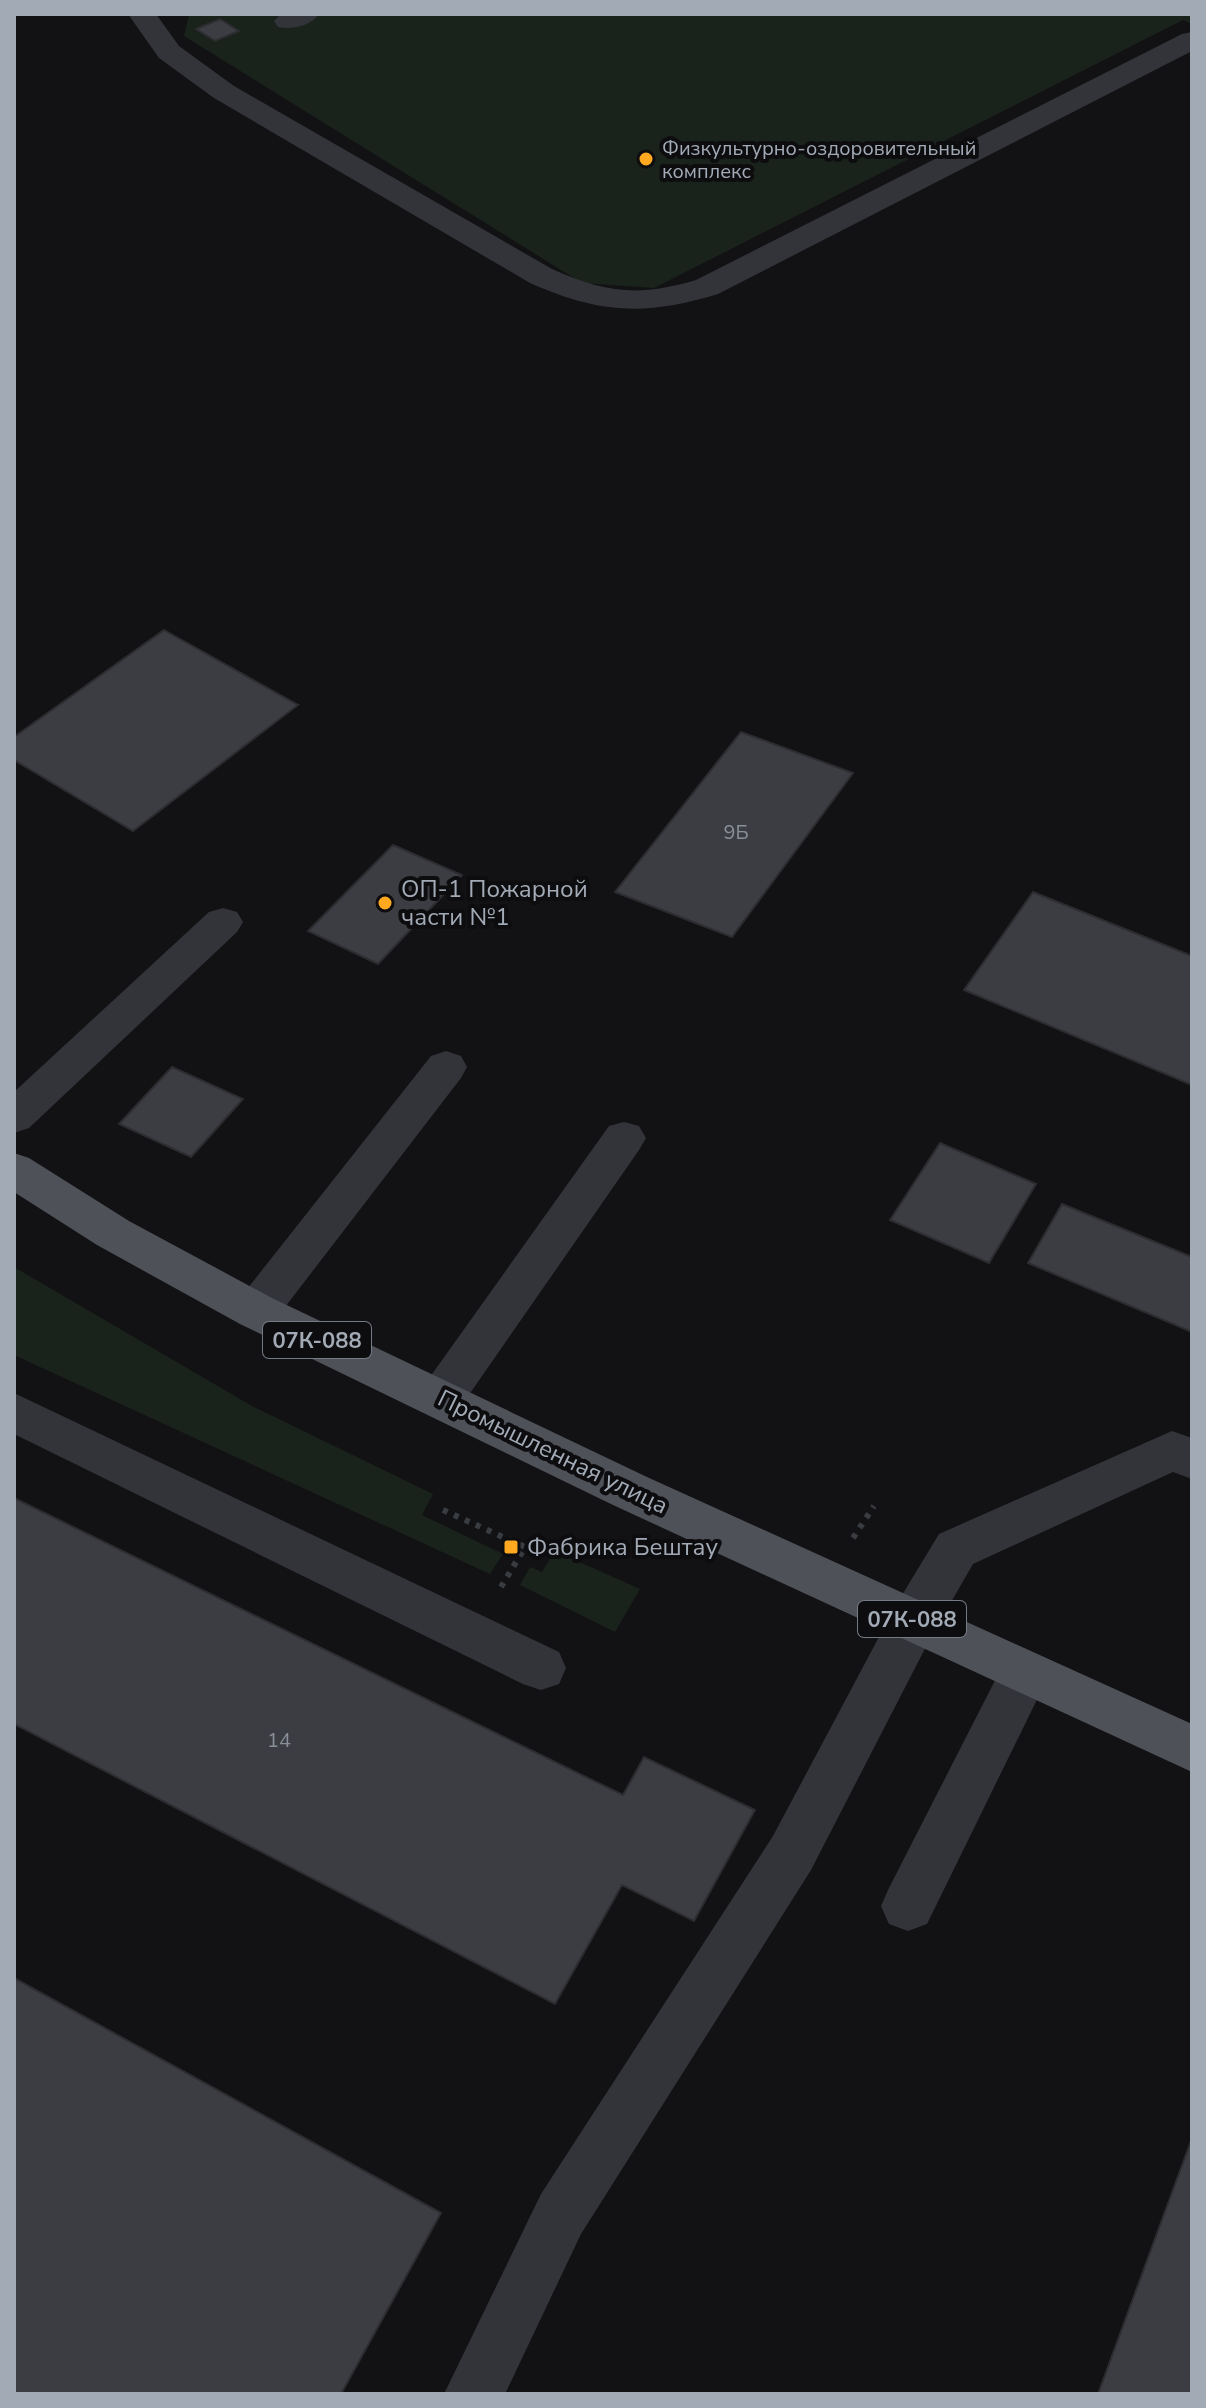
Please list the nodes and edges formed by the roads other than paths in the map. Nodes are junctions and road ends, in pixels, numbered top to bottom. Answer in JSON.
{"nodes":[{"id":1,"x":142,"y":14,"type":"edge"},
{"id":2,"x":1192,"y":40,"type":"edge"},
{"id":3,"x":223,"y":922,"type":"dead end"},
{"id":4,"x":446,"y":1067,"type":"dead end"},
{"id":5,"x":14,"y":1117,"type":"edge"},
{"id":6,"x":624,"y":1138,"type":"dead end"},
{"id":7,"x":14,"y":1170,"type":"edge"},
{"id":8,"x":256,"y":1311,"type":"junction"},
{"id":9,"x":441,"y":1398,"type":"junction"},
{"id":10,"x":14,"y":1412,"type":"edge"},
{"id":11,"x":1192,"y":1459,"type":"edge"},
{"id":12,"x":914,"y":1620,"type":"junction"},
{"id":13,"x":541,"y":1668,"type":"dead end"},
{"id":14,"x":1025,"y":1673,"type":"junction"},
{"id":15,"x":1192,"y":1749,"type":"edge"},
{"id":16,"x":908,"y":1906,"type":"dead end"},
{"id":17,"x":474,"y":2394,"type":"edge"}],
"edges":[{"from":1,"to":2,"type":"lane"},
{"from":3,"to":5,"type":"lane"},
{"from":4,"to":8,"type":"lane"},
{"from":6,"to":9,"type":"lane"},
{"from":7,"to":8,"type":"main road","name":"Промышленная улица","number":"07К-088"},
{"from":8,"to":9,"type":"main road","name":"Промышленная улица","number":"07К-088"},
{"from":9,"to":12,"type":"main road","name":"Промышленная улица","number":"07К-088"},
{"from":10,"to":13,"type":"lane"},
{"from":11,"to":12,"type":"lane"},
{"from":12,"to":14,"type":"main road","name":"Промышленная улица","number":"07К-088"},
{"from":12,"to":17,"type":"lane"},
{"from":14,"to":15,"type":"main road","name":"Промышленная улица","number":"07К-088"},
{"from":14,"to":16,"type":"lane"}]}
